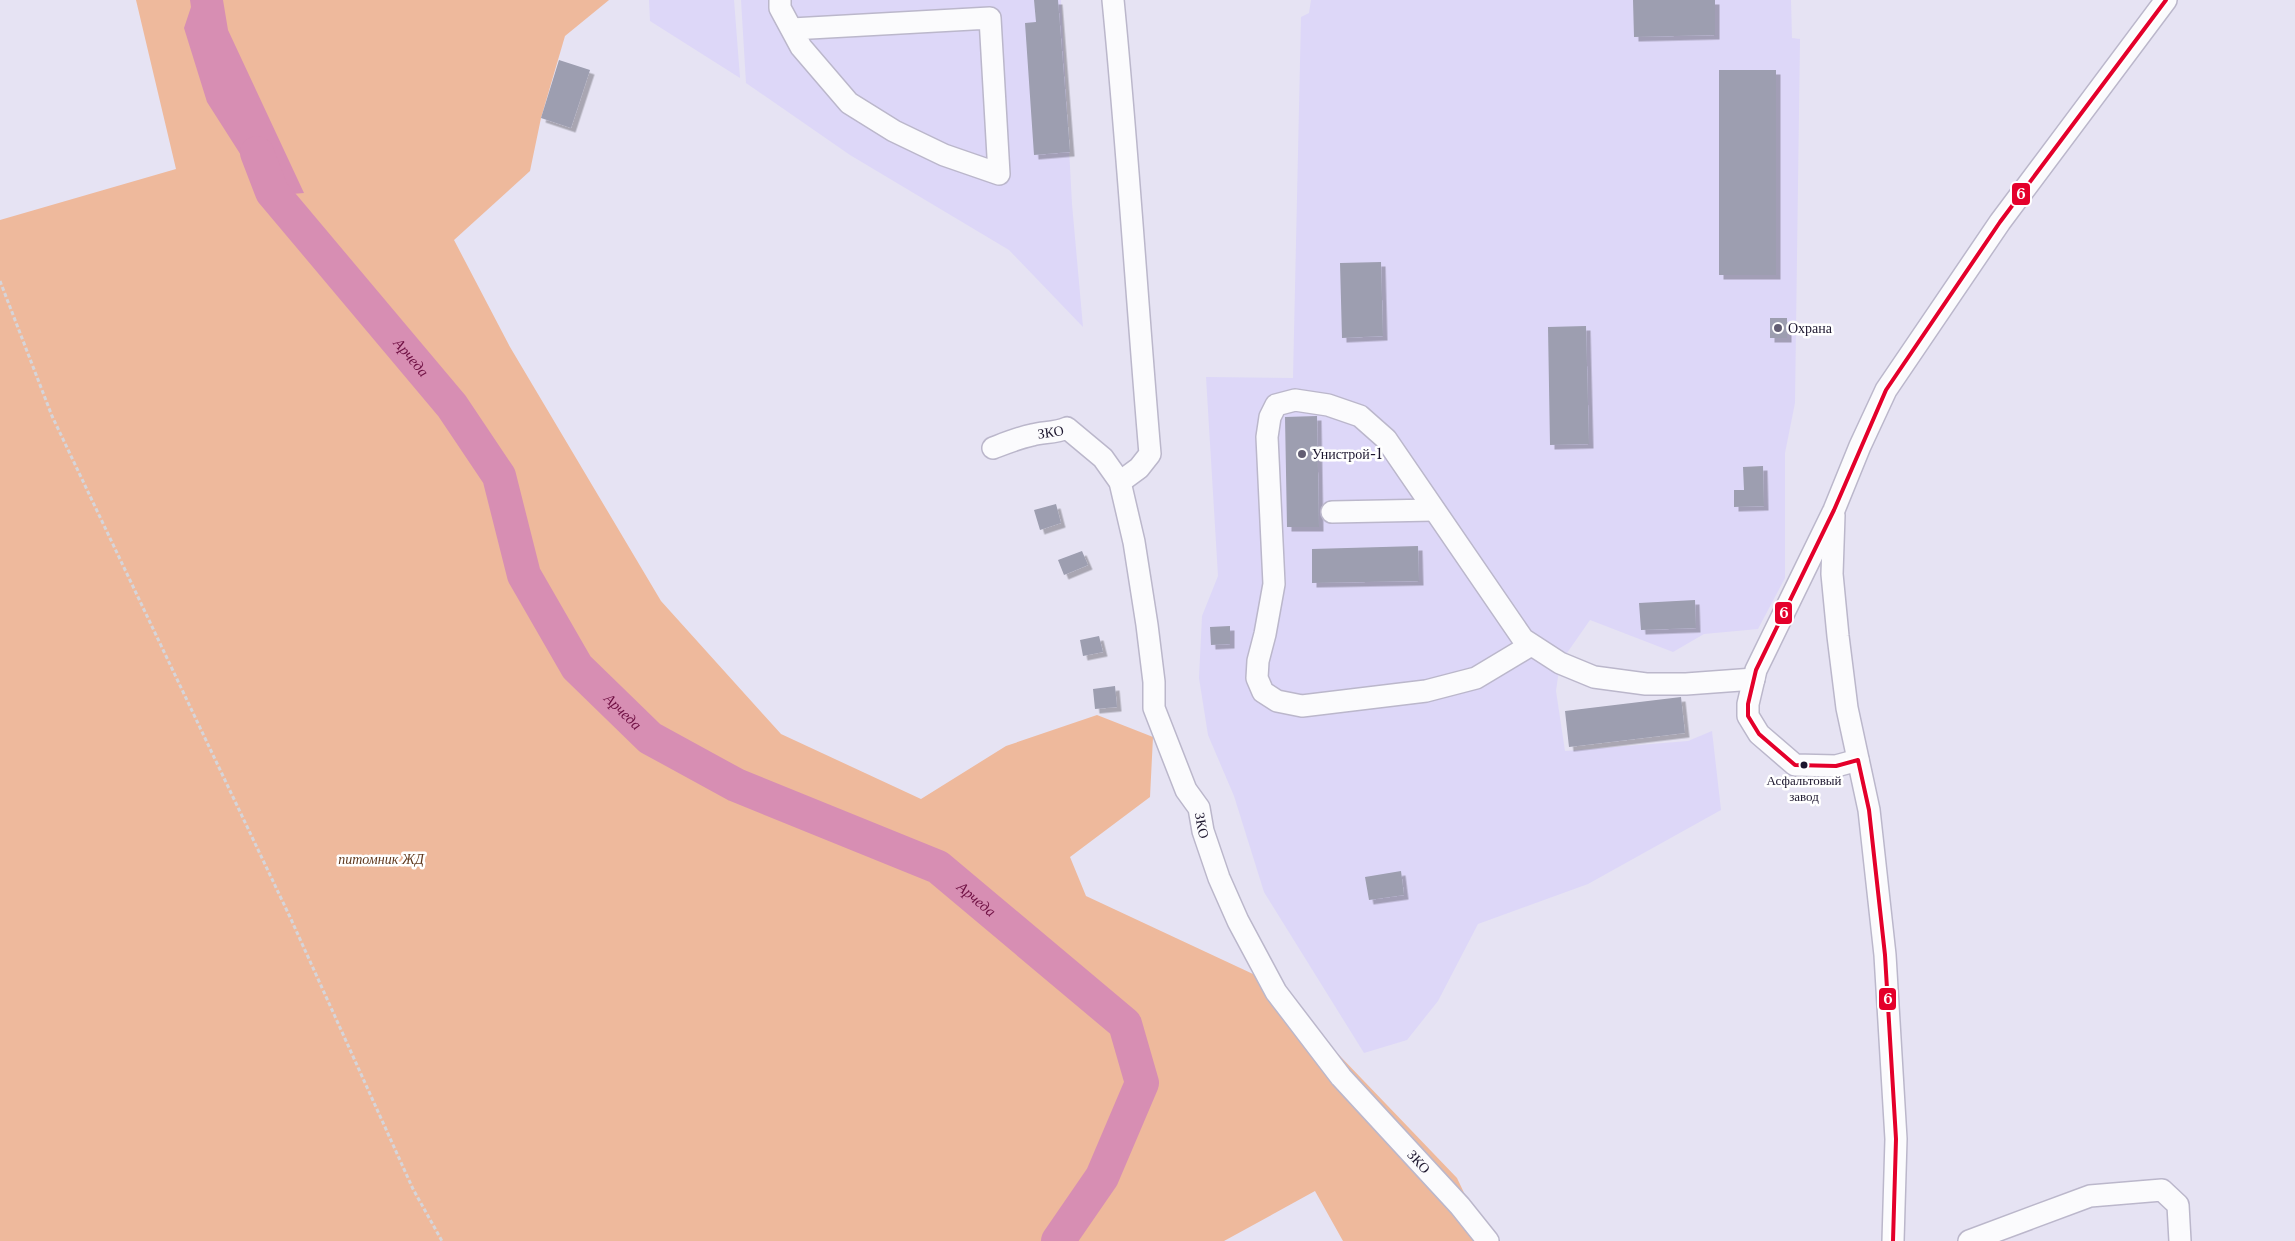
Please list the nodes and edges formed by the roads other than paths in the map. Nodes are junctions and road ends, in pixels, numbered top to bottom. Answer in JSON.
{"nodes":[{"id":1,"x":780,"y":0,"type":"edge"},
{"id":2,"x":1113,"y":0,"type":"edge"},
{"id":3,"x":2166,"y":0,"type":"edge"},
{"id":4,"x":792,"y":29,"type":"junction"},
{"id":5,"x":993,"y":448,"type":"dead end"},
{"id":6,"x":1120,"y":482,"type":"junction"},
{"id":7,"x":1434,"y":510,"type":"junction"},
{"id":8,"x":1834,"y":510,"type":"junction"},
{"id":9,"x":1332,"y":512,"type":"dead end"},
{"id":10,"x":1531,"y":645,"type":"junction"},
{"id":11,"x":1754,"y":679,"type":"junction"},
{"id":12,"x":1858,"y":760,"type":"junction"},
{"id":13,"x":1488,"y":1241,"type":"edge"},
{"id":14,"x":1893,"y":1241,"type":"edge"},
{"id":15,"x":1969,"y":1241,"type":"edge"},
{"id":16,"x":2180,"y":1241,"type":"edge"}],
"edges":[{"from":1,"to":4,"type":"street"},
{"from":2,"to":6,"type":"street"},
{"from":3,"to":8,"type":"street"},
{"from":4,"to":4,"type":"street"},
{"from":5,"to":6,"type":"street","name":"ЗКО"},
{"from":6,"to":13,"type":"street","name":"ЗКО"},
{"from":7,"to":9,"type":"street"},
{"from":7,"to":10,"type":"street"},
{"from":7,"to":10,"type":"street"},
{"from":8,"to":11,"type":"street"},
{"from":8,"to":12,"type":"street"},
{"from":10,"to":11,"type":"street"},
{"from":11,"to":12,"type":"street"},
{"from":12,"to":14,"type":"street"},
{"from":15,"to":16,"type":"street"}]}
